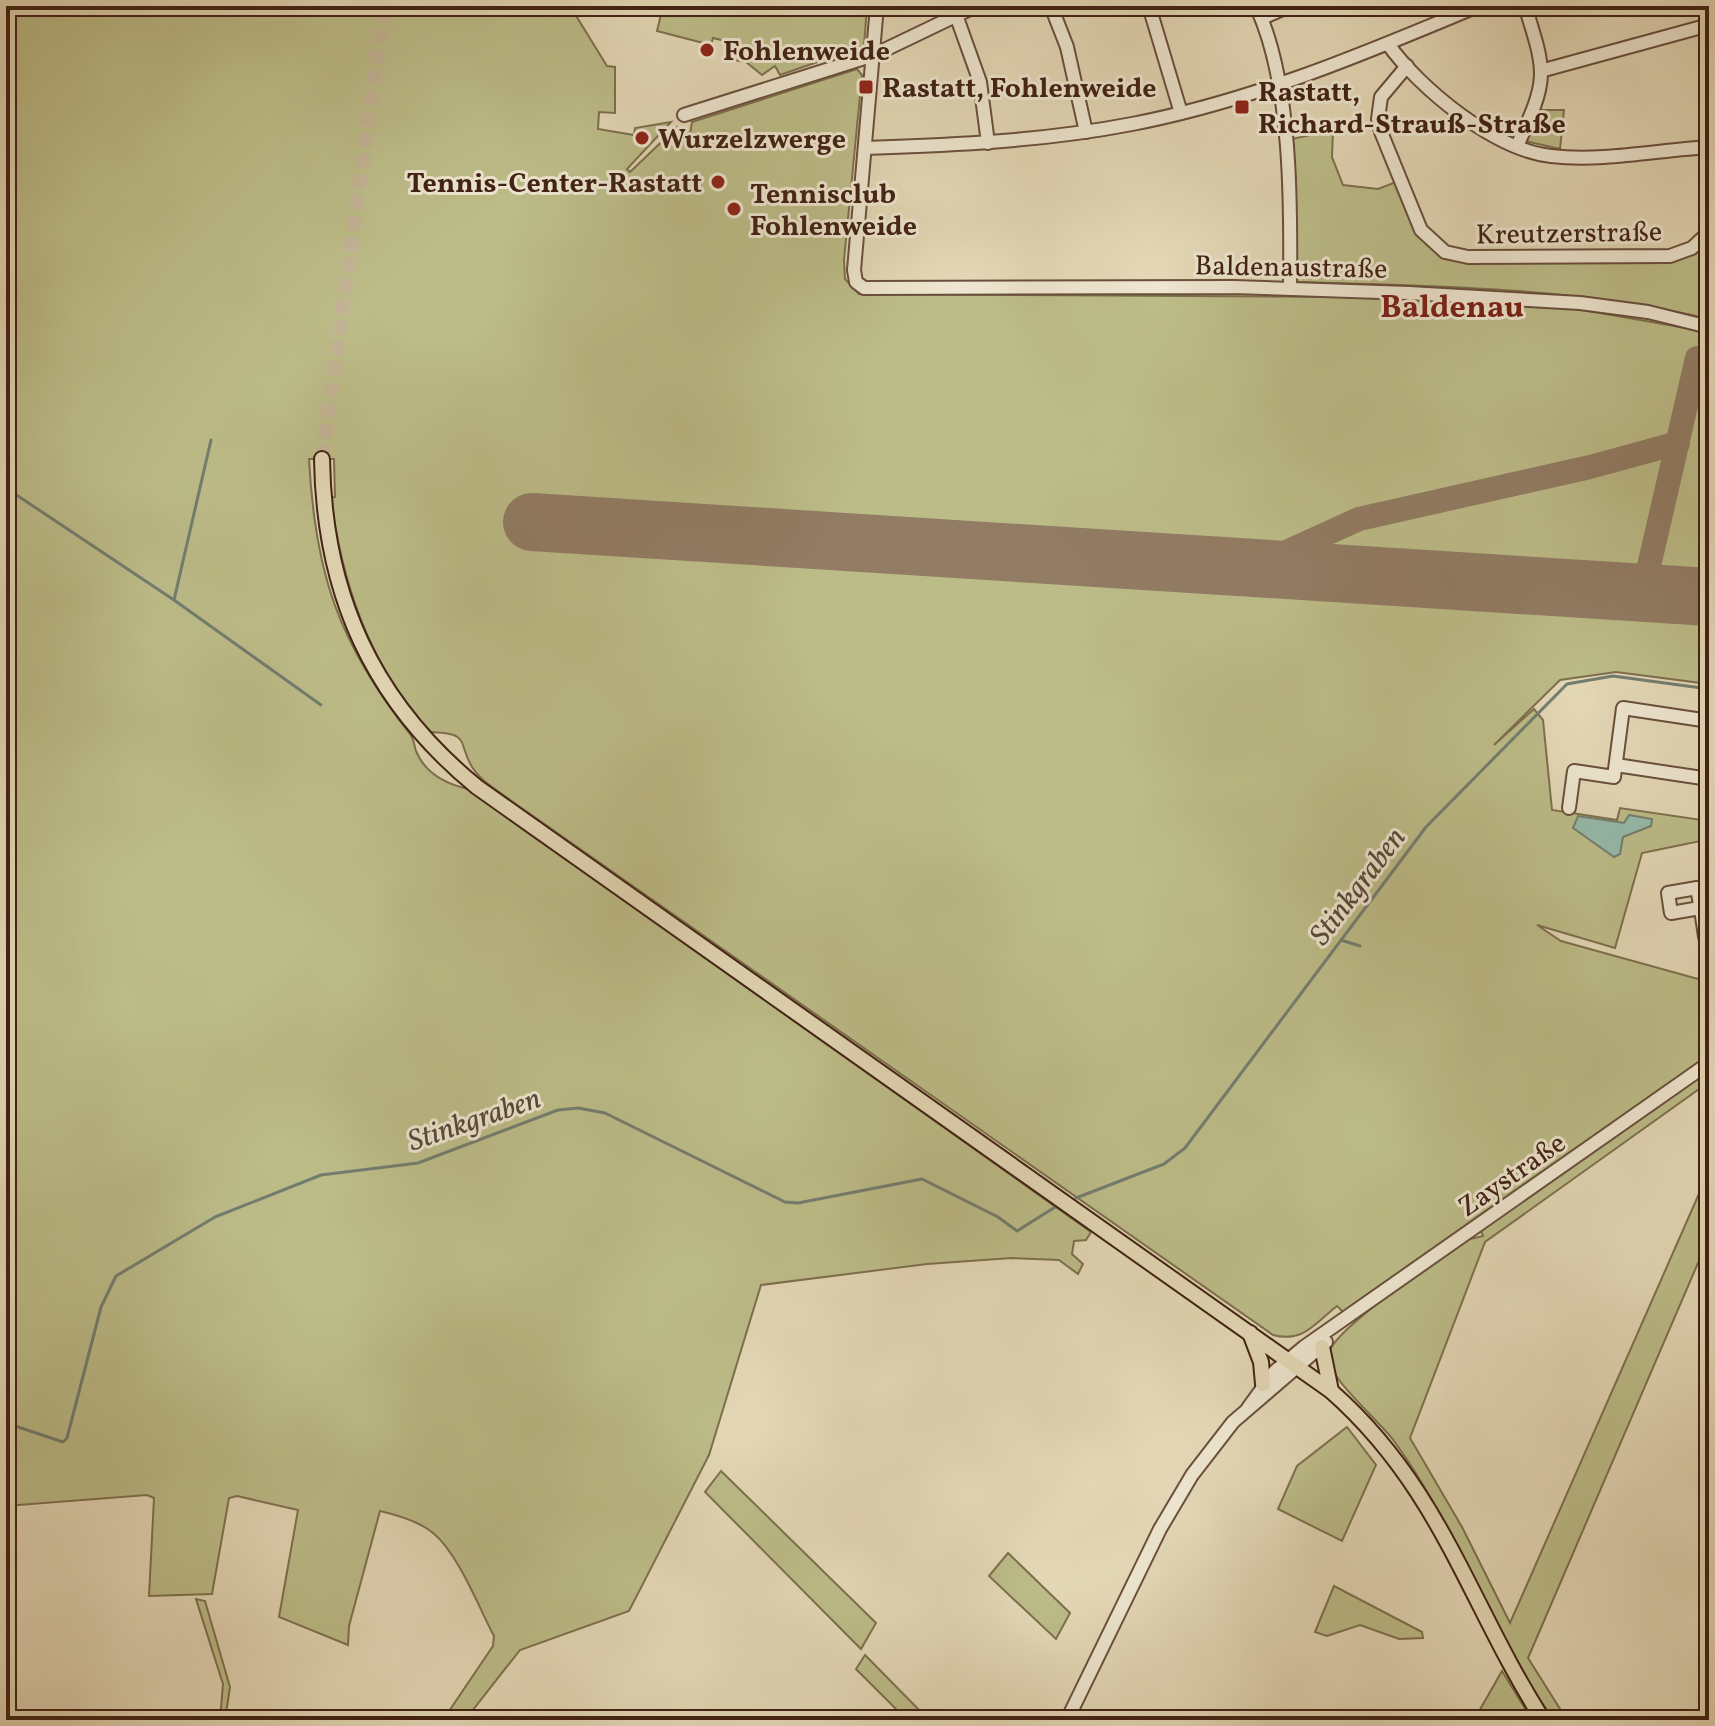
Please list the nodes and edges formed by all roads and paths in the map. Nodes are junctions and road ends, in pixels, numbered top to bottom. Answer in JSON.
{"nodes":[{"id":1,"x":877,"y":6,"type":"edge"},
{"id":2,"x":976,"y":6,"type":"edge"},
{"id":3,"x":1051,"y":6,"type":"edge"},
{"id":4,"x":1149,"y":6,"type":"edge"},
{"id":5,"x":1290,"y":6,"type":"edge"},
{"id":6,"x":1478,"y":6,"type":"edge"},
{"id":7,"x":1525,"y":6,"type":"edge"},
{"id":8,"x":1259,"y":12,"type":"edge"},
{"id":9,"x":956,"y":15,"type":"junction"},
{"id":10,"x":1709,"y":25,"type":"edge"},
{"id":11,"x":1388,"y":44,"type":"junction"},
{"id":12,"x":874,"y":55,"type":"junction"},
{"id":13,"x":1407,"y":66,"type":"junction"},
{"id":14,"x":1544,"y":70,"type":"junction"},
{"id":15,"x":1278,"y":85,"type":"junction"},
{"id":16,"x":1181,"y":113,"type":"junction"},
{"id":17,"x":684,"y":115,"type":"dead end"},
{"id":18,"x":1086,"y":132,"type":"junction"},
{"id":19,"x":988,"y":143,"type":"junction"},
{"id":20,"x":1517,"y":146,"type":"junction"},
{"id":21,"x":1709,"y":147,"type":"edge"},
{"id":22,"x":865,"y":148,"type":"junction"},
{"id":23,"x":1709,"y":232,"type":"edge"},
{"id":24,"x":1290,"y":289,"type":"junction"},
{"id":25,"x":1709,"y":327,"type":"edge"},
{"id":26,"x":322,"y":459,"type":"tunnel mouth"},
{"id":27,"x":1709,"y":721,"type":"edge"},
{"id":28,"x":1616,"y":765,"type":"junction"},
{"id":29,"x":1709,"y":779,"type":"edge"},
{"id":30,"x":1569,"y":808,"type":"dead end"},
{"id":31,"x":1703,"y":899,"type":"edge"},
{"id":32,"x":1705,"y":937,"type":"dead end"},
{"id":33,"x":1709,"y":1063,"type":"edge"},
{"id":34,"x":1340,"y":1324,"type":"junction"},
{"id":35,"x":1250,"y":1333,"type":"junction"},
{"id":36,"x":1322,"y":1347,"type":"junction"},
{"id":37,"x":1294,"y":1364,"type":"junction"},
{"id":38,"x":1263,"y":1384,"type":"junction"},
{"id":39,"x":1331,"y":1391,"type":"junction"},
{"id":40,"x":1248,"y":1408,"type":"junction"},
{"id":41,"x":1067,"y":1720,"type":"edge"},
{"id":42,"x":1543,"y":1720,"type":"edge"}],
"edges":[{"from":1,"to":12,"type":"street"},
{"from":2,"to":9,"type":"street"},
{"from":3,"to":18,"type":"street"},
{"from":4,"to":16,"type":"street"},
{"from":5,"to":8,"type":"street"},
{"from":6,"to":11,"type":"street"},
{"from":7,"to":14,"type":"street"},
{"from":8,"to":15,"type":"street"},
{"from":9,"to":12,"type":"street"},
{"from":9,"to":19,"type":"street"},
{"from":10,"to":14,"type":"street"},
{"from":11,"to":13,"type":"street"},
{"from":11,"to":15,"type":"street"},
{"from":12,"to":17,"type":"street"},
{"from":12,"to":22,"type":"street"},
{"from":13,"to":20,"type":"street"},
{"from":13,"to":23,"type":"street","name":"Kreutzerstraße"},
{"from":14,"to":20,"type":"street"},
{"from":15,"to":16,"type":"street"},
{"from":15,"to":24,"type":"street"},
{"from":16,"to":18,"type":"street"},
{"from":18,"to":19,"type":"street"},
{"from":19,"to":22,"type":"street"},
{"from":20,"to":21,"type":"street"},
{"from":22,"to":24,"type":"street","name":"Baldenaustraße"},
{"from":24,"to":25,"type":"street","name":"Baldenaustraße"},
{"from":26,"to":35,"type":"main road"},
{"from":27,"to":28,"type":"street"},
{"from":28,"to":29,"type":"street"},
{"from":28,"to":30,"type":"street"},
{"from":31,"to":32,"type":"street"},
{"from":33,"to":34,"type":"street","name":"Zaystraße"},
{"from":34,"to":36,"type":"street","name":"Zaystraße"},
{"from":34,"to":37,"type":"street","name":"Zaystraße"},
{"from":35,"to":37,"type":"main road"},
{"from":35,"to":38,"type":"main road"},
{"from":36,"to":37,"type":"street","name":"Zaystraße"},
{"from":36,"to":39,"type":"main road"},
{"from":37,"to":38,"type":"street"},
{"from":37,"to":39,"type":"main road"},
{"from":37,"to":40,"type":"street"},
{"from":38,"to":40,"type":"street"},
{"from":39,"to":42,"type":"main road"},
{"from":40,"to":41,"type":"street"}]}
